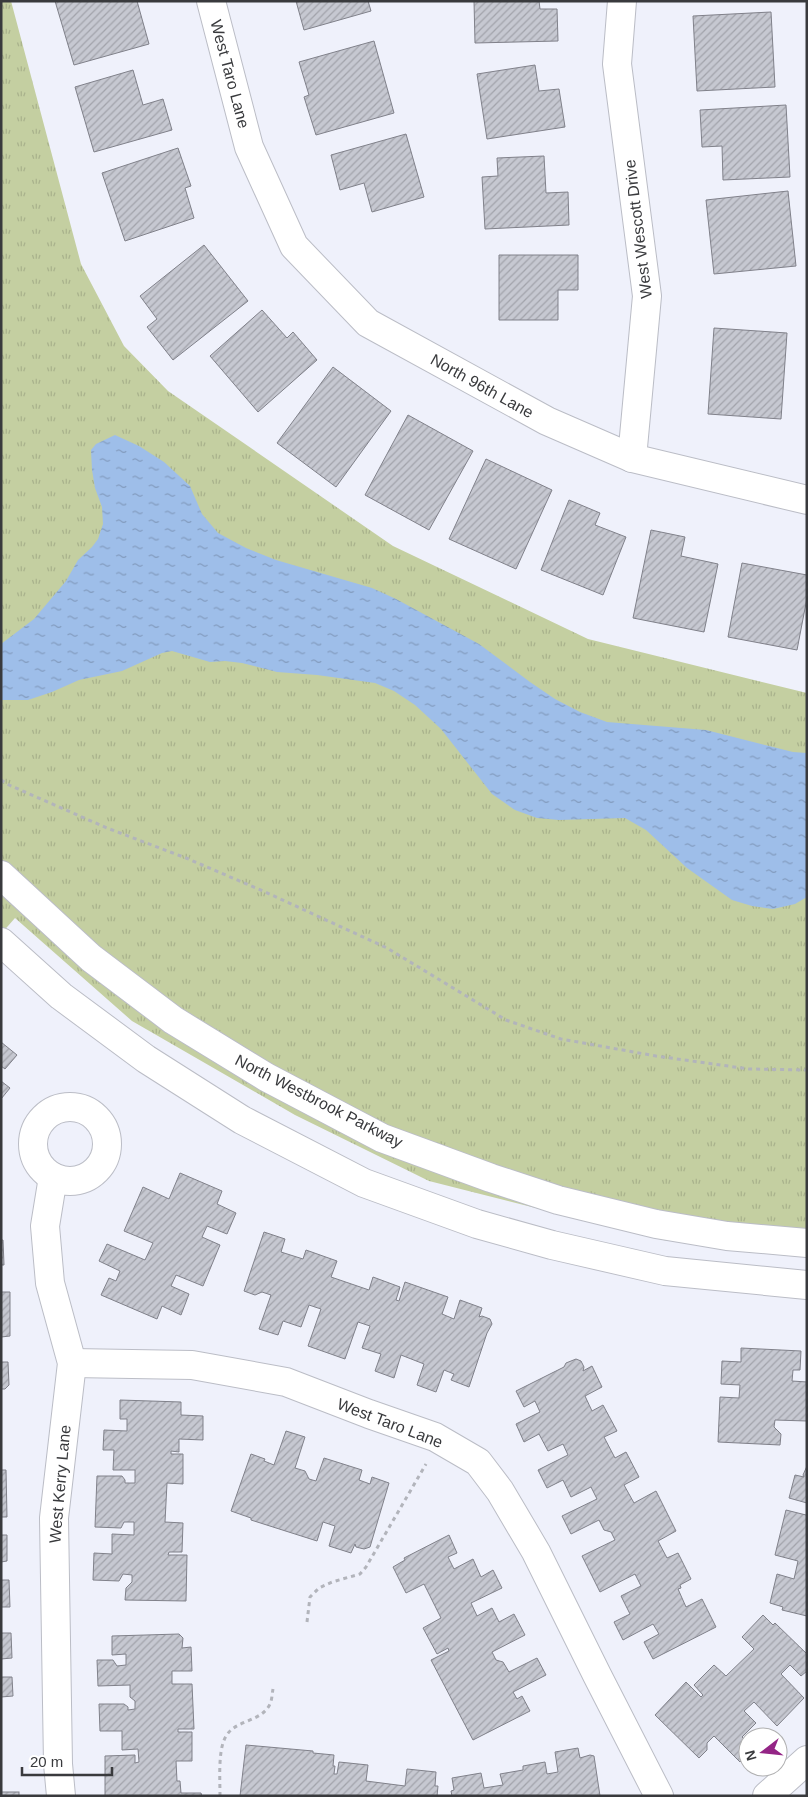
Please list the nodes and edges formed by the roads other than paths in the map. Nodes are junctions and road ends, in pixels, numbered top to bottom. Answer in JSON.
{"nodes":[{"id":1,"x":211,"y":1,"type":"edge"},
{"id":2,"x":622,"y":1,"type":"edge"},
{"id":3,"x":249,"y":147,"type":"joint"},
{"id":4,"x":632,"y":458,"type":"junction"},
{"id":5,"x":807,"y":500,"type":"edge"},
{"id":6,"x":1,"y":875,"type":"edge"},
{"id":7,"x":1,"y":942,"type":"edge"},
{"id":8,"x":53,"y":1177,"type":"dead end"},
{"id":9,"x":807,"y":1243,"type":"edge"},
{"id":10,"x":807,"y":1285,"type":"edge"},
{"id":11,"x":72,"y":1362,"type":"junction"},
{"id":12,"x":807,"y":1760,"type":"edge"},
{"id":13,"x":61,"y":1796,"type":"edge"},
{"id":14,"x":659,"y":1796,"type":"edge"},
{"id":15,"x":767,"y":1796,"type":"edge"}],
"edges":[{"from":1,"to":3,"type":"street","name":"West Taro Lane"},
{"from":2,"to":4,"type":"street","name":"West Wescott Drive"},
{"from":3,"to":4,"type":"street","name":"North 96th Lane"},
{"from":4,"to":5,"type":"street","name":"North 96th Lane"},
{"from":6,"to":9,"type":"street","name":"North Westbrook Parkway"},
{"from":7,"to":10,"type":"street"},
{"from":8,"to":11,"type":"street","name":"West Kerry Lane"},
{"from":11,"to":13,"type":"street","name":"West Kerry Lane"},
{"from":11,"to":14,"type":"street","name":"West Taro Lane"},
{"from":12,"to":15,"type":"street"}]}
